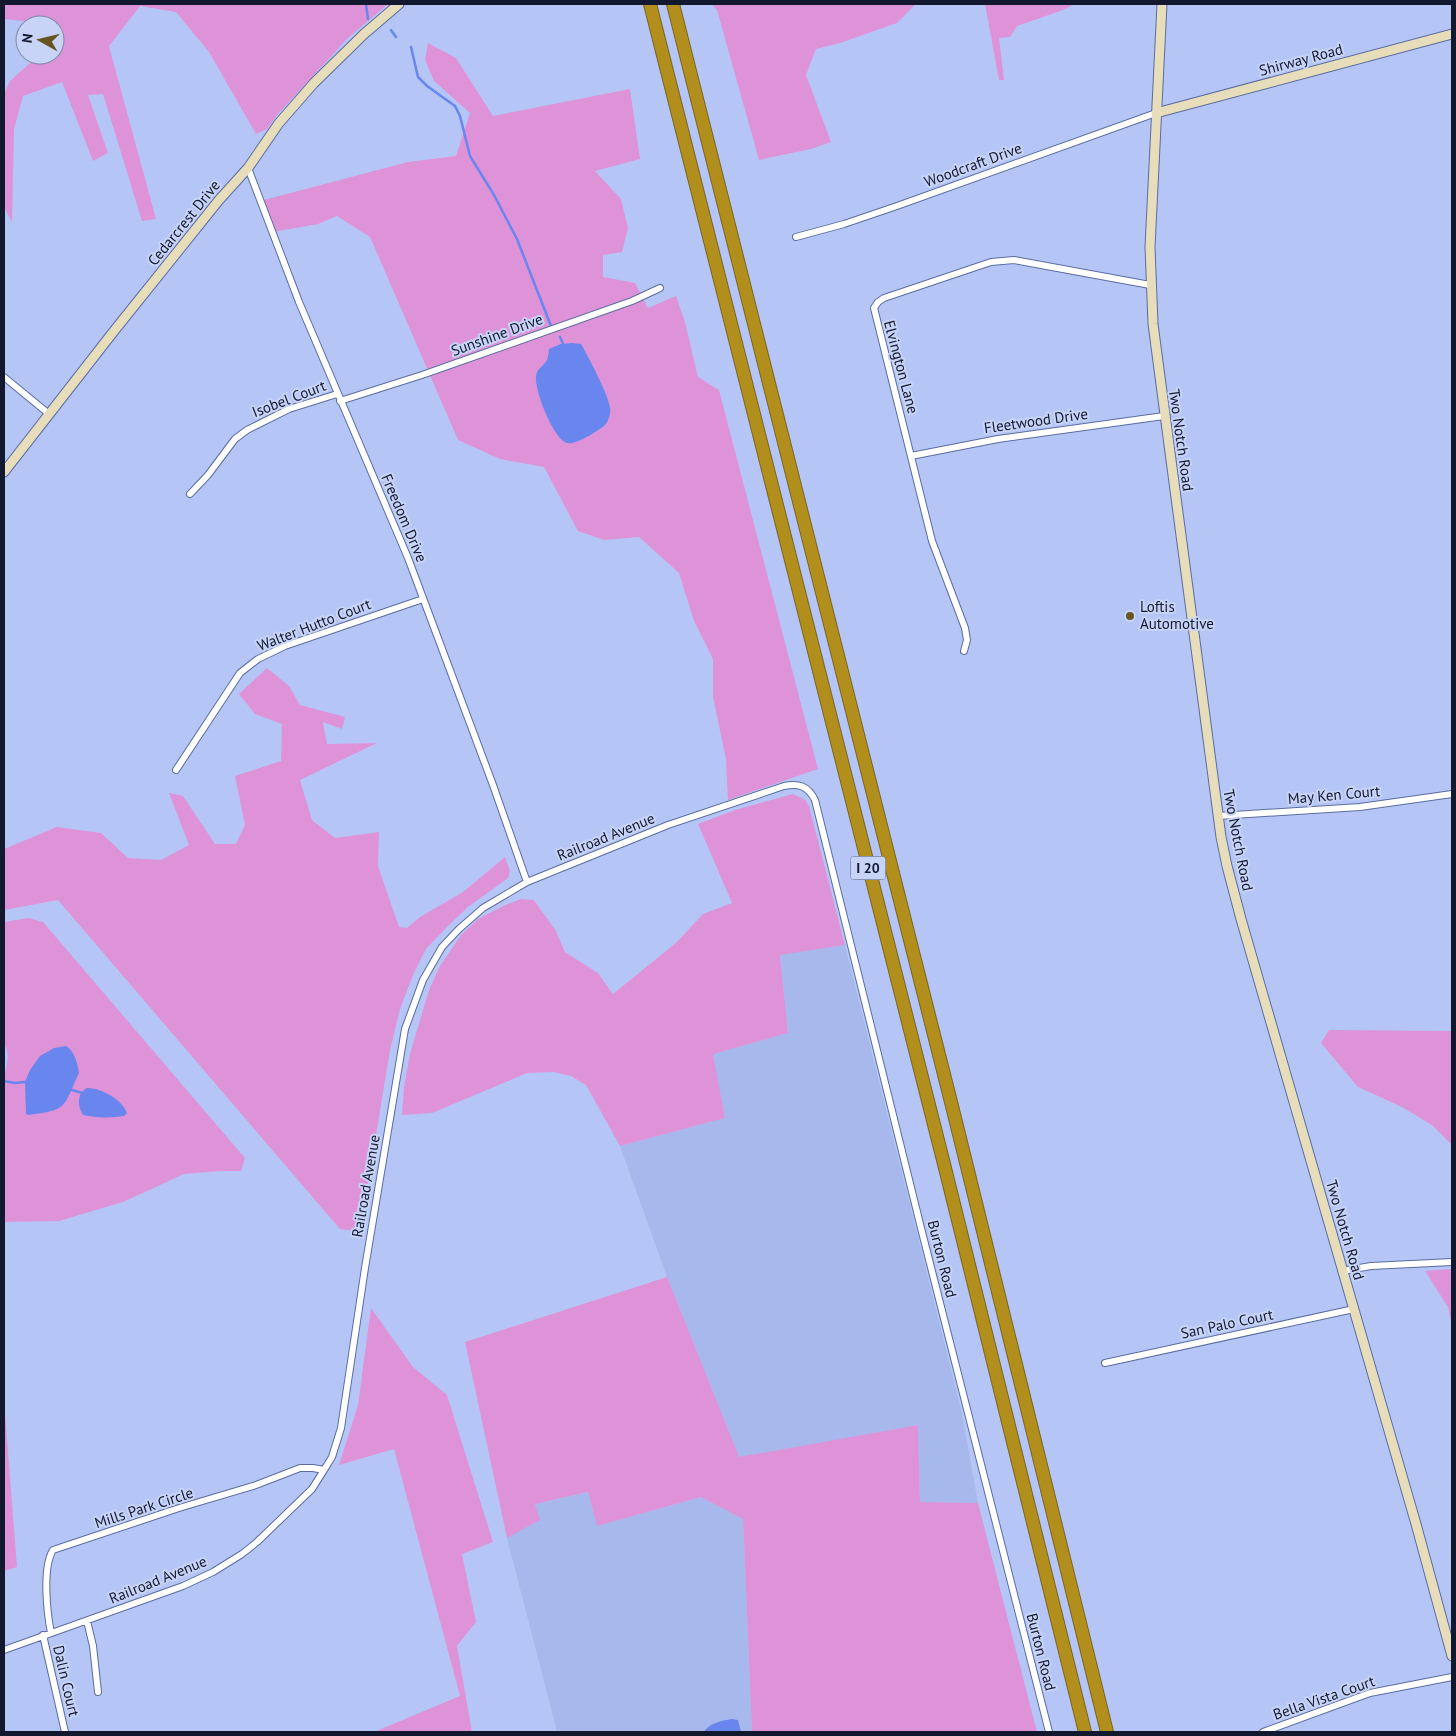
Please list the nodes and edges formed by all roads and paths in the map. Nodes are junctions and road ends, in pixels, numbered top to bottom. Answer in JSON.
{"nodes":[{"id":1,"x":650,"y":4,"type":"edge"},
{"id":2,"x":673,"y":4,"type":"edge"},
{"id":3,"x":1162,"y":4,"type":"edge"},
{"id":4,"x":396,"y":5,"type":"edge"},
{"id":5,"x":1452,"y":34,"type":"edge"},
{"id":6,"x":1156,"y":113,"type":"junction"},
{"id":7,"x":248,"y":168,"type":"junction"},
{"id":8,"x":796,"y":237,"type":"dead end"},
{"id":9,"x":1150,"y":285,"type":"junction"},
{"id":10,"x":660,"y":288,"type":"dead end"},
{"id":11,"x":4,"y":376,"type":"edge"},
{"id":12,"x":337,"y":394,"type":"junction"},
{"id":13,"x":340,"y":401,"type":"junction"},
{"id":14,"x":49,"y":414,"type":"junction"},
{"id":15,"x":1164,"y":416,"type":"junction"},
{"id":16,"x":911,"y":456,"type":"junction"},
{"id":17,"x":4,"y":472,"type":"edge"},
{"id":18,"x":190,"y":494,"type":"dead end"},
{"id":19,"x":424,"y":599,"type":"junction"},
{"id":20,"x":964,"y":652,"type":"dead end"},
{"id":21,"x":176,"y":770,"type":"dead end"},
{"id":22,"x":811,"y":793,"type":"joint"},
{"id":23,"x":1452,"y":794,"type":"edge"},
{"id":24,"x":1218,"y":816,"type":"junction"},
{"id":25,"x":527,"y":882,"type":"junction"},
{"id":26,"x":1452,"y":1262,"type":"edge"},
{"id":27,"x":1342,"y":1271,"type":"junction"},
{"id":28,"x":1354,"y":1310,"type":"junction"},
{"id":29,"x":1105,"y":1363,"type":"dead end"},
{"id":30,"x":324,"y":1470,"type":"junction"},
{"id":31,"x":87,"y":1621,"type":"junction"},
{"id":32,"x":51,"y":1633,"type":"junction"},
{"id":33,"x":43,"y":1635,"type":"junction"},
{"id":34,"x":4,"y":1650,"type":"edge"},
{"id":35,"x":1452,"y":1656,"type":"edge"},
{"id":36,"x":1452,"y":1677,"type":"edge"},
{"id":37,"x":98,"y":1692,"type":"dead end"},
{"id":38,"x":65,"y":1732,"type":"edge"},
{"id":39,"x":1049,"y":1732,"type":"edge"},
{"id":40,"x":1085,"y":1732,"type":"edge"},
{"id":41,"x":1107,"y":1732,"type":"edge"},
{"id":42,"x":1264,"y":1732,"type":"edge"}],
"edges":[{"from":1,"to":40,"type":"highway","number":"I 20"},
{"from":2,"to":41,"type":"highway","number":"I 20"},
{"from":3,"to":6,"type":"street","name":"Two Notch Road"},
{"from":4,"to":7,"type":"street","name":"Cedarcrest Drive"},
{"from":5,"to":6,"type":"street","name":"Shirway Road"},
{"from":6,"to":8,"type":"street","name":"Woodcraft Drive"},
{"from":6,"to":9,"type":"street","name":"Two Notch Road"},
{"from":7,"to":12,"type":"street","name":"Freedom Drive"},
{"from":7,"to":14,"type":"street","name":"Cedarcrest Drive"},
{"from":9,"to":15,"type":"street","name":"Two Notch Road"},
{"from":9,"to":16,"type":"street","name":"Elvington Lane"},
{"from":10,"to":13,"type":"street","name":"Sunshine Drive"},
{"from":11,"to":14,"type":"street"},
{"from":12,"to":13,"type":"street","name":"Freedom Drive"},
{"from":12,"to":18,"type":"street","name":"Isobel Court"},
{"from":13,"to":19,"type":"street","name":"Freedom Drive"},
{"from":14,"to":17,"type":"street","name":"Cedarcrest Drive"},
{"from":15,"to":16,"type":"street","name":"Fleetwood Drive"},
{"from":15,"to":24,"type":"street","name":"Two Notch Road"},
{"from":16,"to":20,"type":"street","name":"Elvington Lane"},
{"from":19,"to":21,"type":"street","name":"Walter Hutto Court"},
{"from":19,"to":25,"type":"street","name":"Freedom Drive"},
{"from":22,"to":25,"type":"street","name":"Railroad Avenue"},
{"from":22,"to":39,"type":"street","name":"Burton Road"},
{"from":23,"to":24,"type":"street","name":"May Ken Court"},
{"from":24,"to":27,"type":"street","name":"Two Notch Road"},
{"from":25,"to":30,"type":"street","name":"Railroad Avenue"},
{"from":26,"to":27,"type":"street"},
{"from":27,"to":28,"type":"street","name":"Two Notch Road"},
{"from":28,"to":29,"type":"street","name":"San Palo Court"},
{"from":28,"to":35,"type":"street","name":"Two Notch Road"},
{"from":30,"to":31,"type":"street","name":"Railroad Avenue"},
{"from":30,"to":32,"type":"street","name":"Mills Park Circle"},
{"from":31,"to":32,"type":"street","name":"Railroad Avenue"},
{"from":31,"to":37,"type":"street"},
{"from":32,"to":33,"type":"street","name":"Railroad Avenue"},
{"from":33,"to":34,"type":"street","name":"Railroad Avenue"},
{"from":33,"to":38,"type":"street","name":"Dalin Court"},
{"from":36,"to":42,"type":"street","name":"Bella Vista Court"}]}
